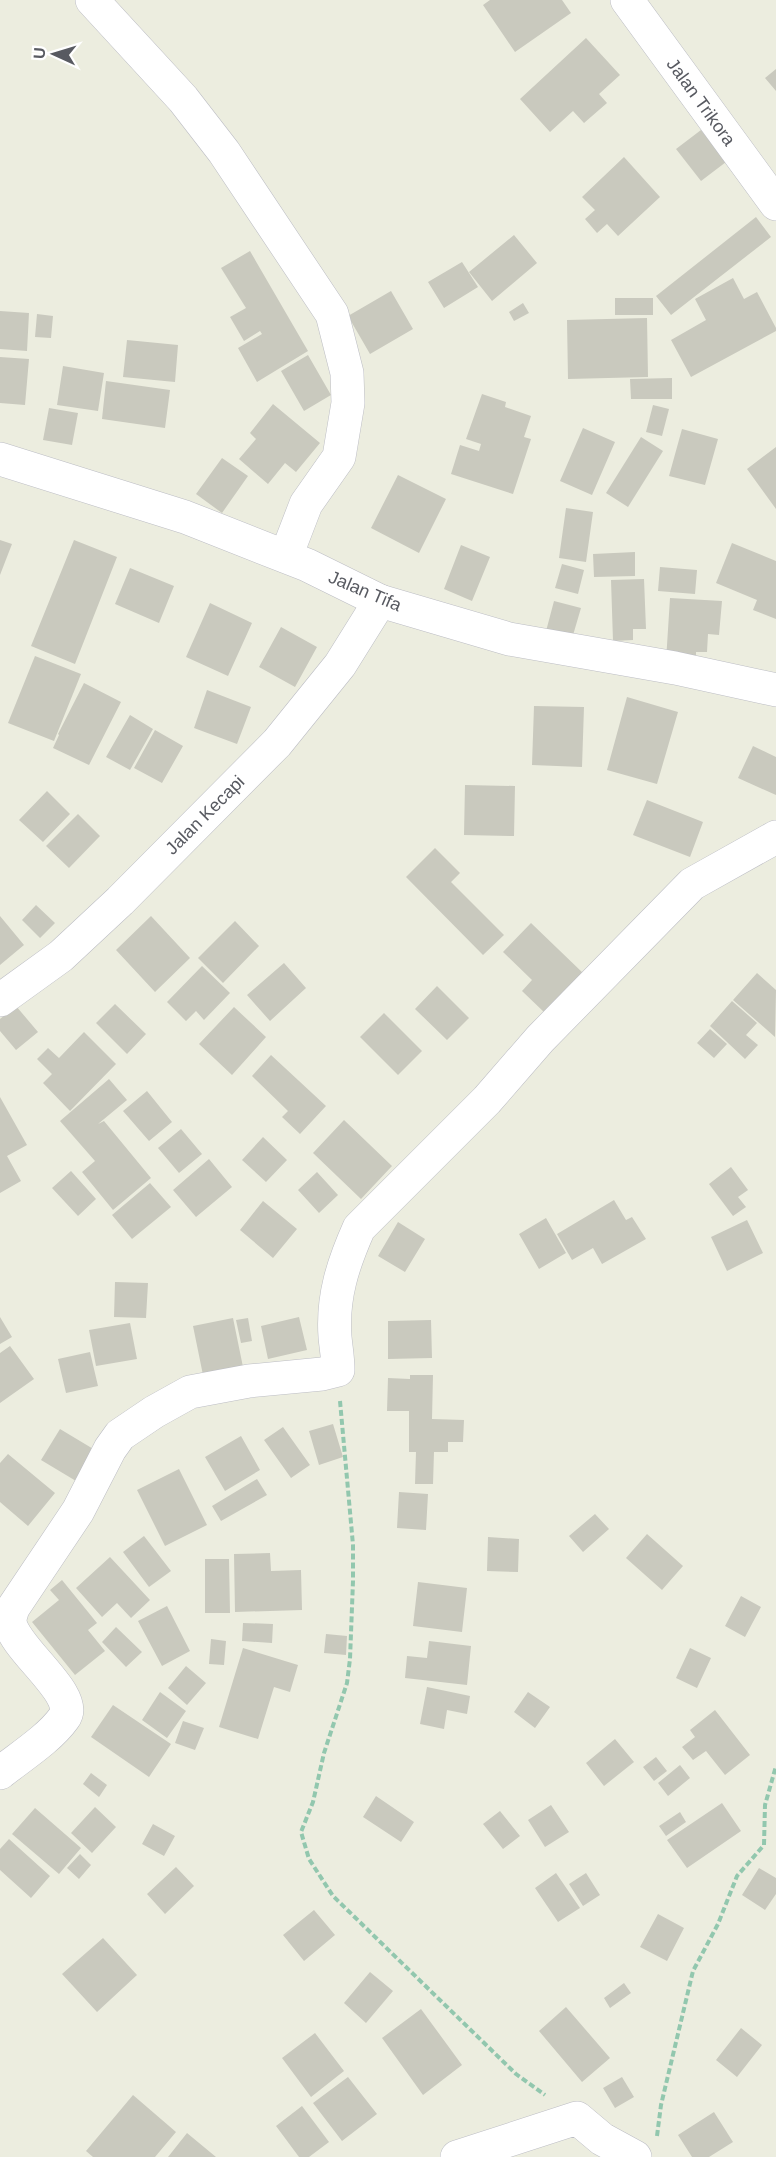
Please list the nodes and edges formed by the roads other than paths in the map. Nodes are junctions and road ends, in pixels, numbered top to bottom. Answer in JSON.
{"nodes":[{"id":1,"x":93,"y":0,"type":"edge"},
{"id":2,"x":627,"y":0,"type":"edge"},
{"id":3,"x":776,"y":204,"type":"edge"},
{"id":4,"x":0,"y":459,"type":"edge"},
{"id":5,"x":286,"y":556,"type":"junction"},
{"id":6,"x":380,"y":601,"type":"junction"},
{"id":7,"x":776,"y":690,"type":"edge"},
{"id":8,"x":776,"y":837,"type":"edge"},
{"id":9,"x":0,"y":1000,"type":"edge"},
{"id":10,"x":0,"y":1773,"type":"edge"},
{"id":11,"x":645,"y":2152,"type":"edge"},
{"id":12,"x":457,"y":2157,"type":"edge"}],
"edges":[{"from":1,"to":5,"type":"street"},
{"from":2,"to":3,"type":"street","name":"Jalan Trikora"},
{"from":4,"to":5,"type":"street","name":"Jalan Tifa"},
{"from":5,"to":6,"type":"street","name":"Jalan Tifa"},
{"from":6,"to":7,"type":"street","name":"Jalan Tifa"},
{"from":6,"to":9,"type":"street","name":"Jalan Kecapi"},
{"from":8,"to":10,"type":"street"},
{"from":11,"to":12,"type":"street"}]}
